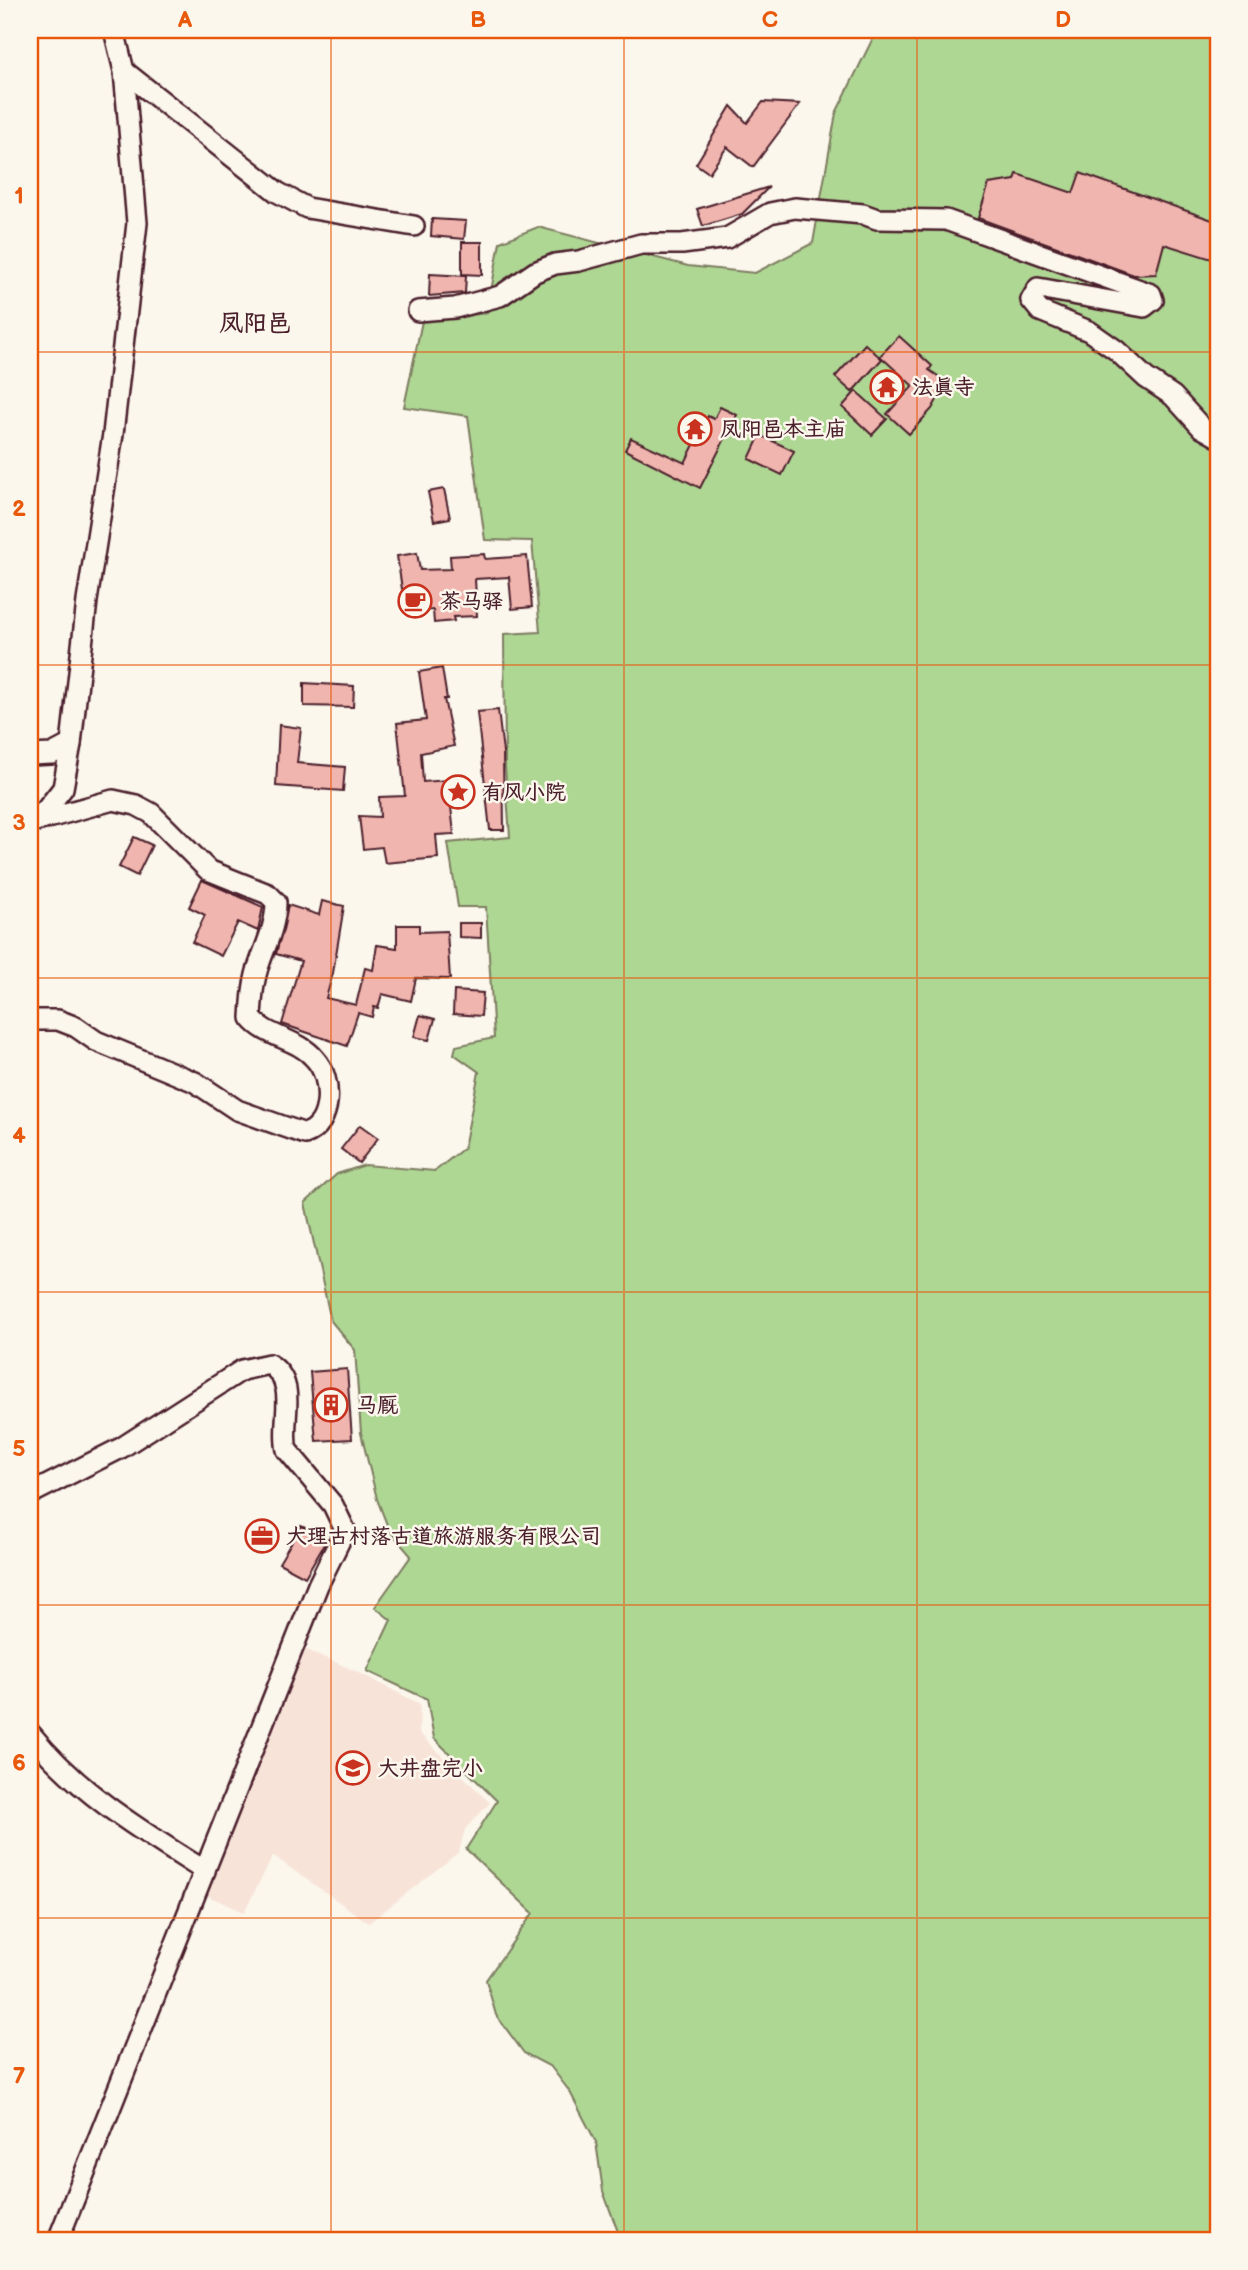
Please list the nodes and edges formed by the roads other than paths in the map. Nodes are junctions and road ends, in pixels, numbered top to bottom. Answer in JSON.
{"nodes":[{"id":1,"x":114,"y":30,"type":"edge"},
{"id":2,"x":124,"y":71,"type":"junction"},
{"id":3,"x":414,"y":226,"type":"dead end"},
{"id":4,"x":418,"y":311,"type":"dead end"},
{"id":5,"x":1218,"y":437,"type":"edge"},
{"id":6,"x":71,"y":744,"type":"junction"},
{"id":7,"x":30,"y":755,"type":"edge"},
{"id":8,"x":30,"y":821,"type":"edge"},
{"id":9,"x":30,"y":1020,"type":"edge"},
{"id":10,"x":30,"y":1494,"type":"edge"},
{"id":11,"x":30,"y":1733,"type":"edge"},
{"id":12,"x":205,"y":1871,"type":"junction"},
{"id":13,"x":58,"y":2240,"type":"edge"}],
"edges":[{"from":1,"to":2,"type":"street"},
{"from":2,"to":3,"type":"street"},
{"from":2,"to":6,"type":"street"},
{"from":4,"to":5,"type":"street"},
{"from":6,"to":7,"type":"street"},
{"from":6,"to":8,"type":"street"},
{"from":8,"to":9,"type":"street"},
{"from":10,"to":12,"type":"street"},
{"from":11,"to":12,"type":"street"},
{"from":12,"to":13,"type":"street"}]}
